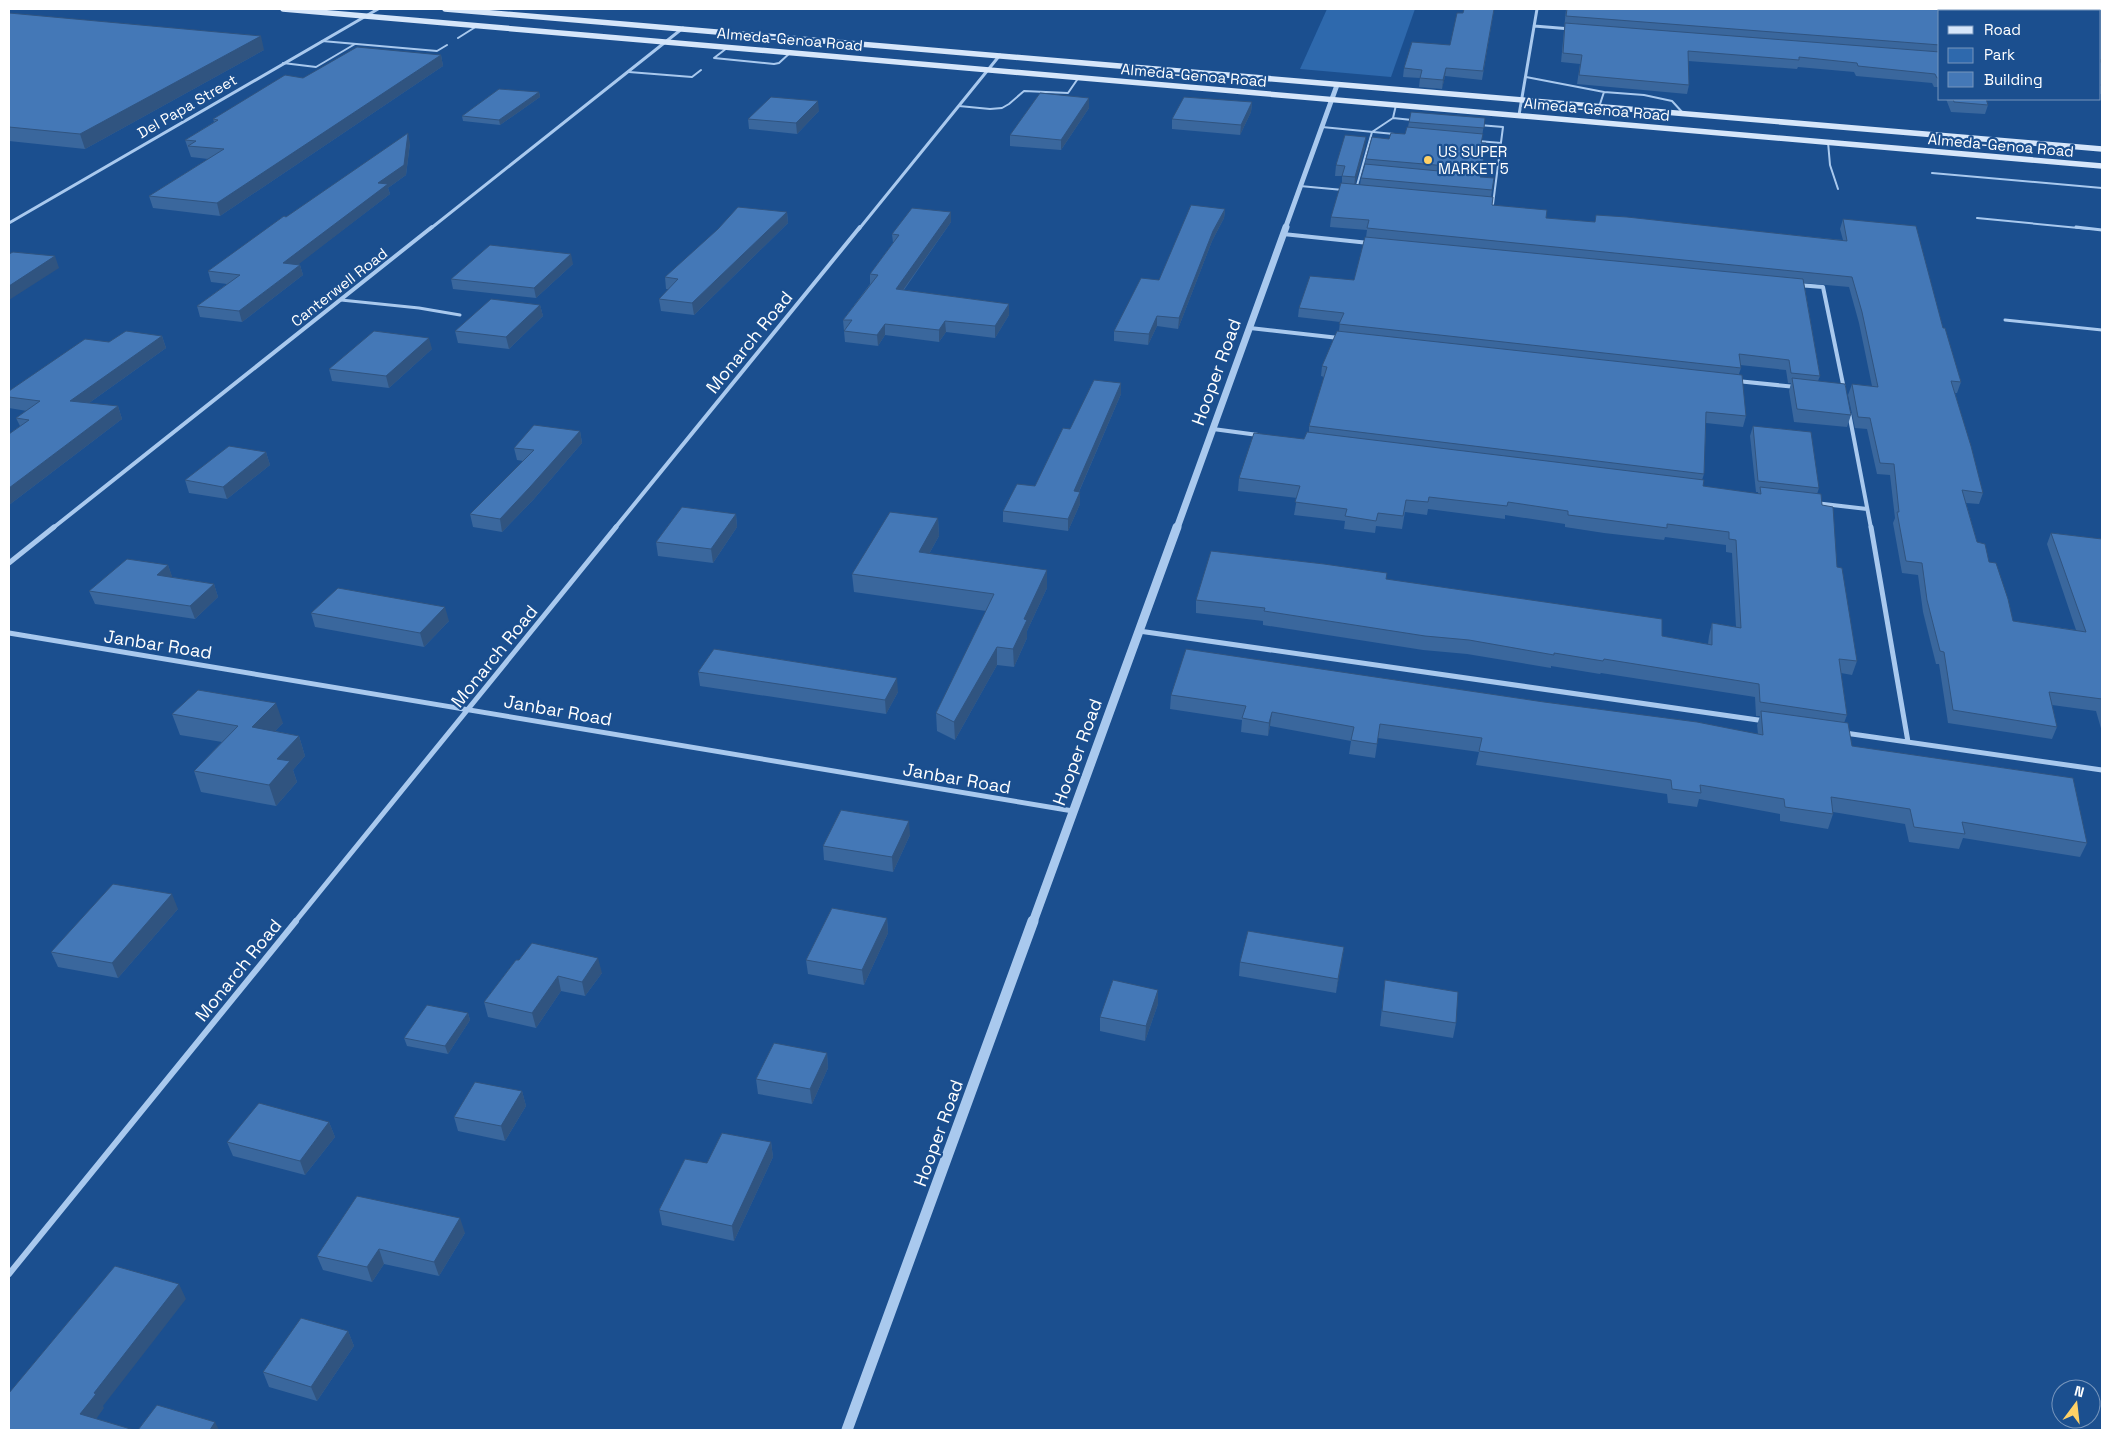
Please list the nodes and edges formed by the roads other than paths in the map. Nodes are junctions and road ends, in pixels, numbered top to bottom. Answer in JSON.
{"nodes":[{"id":1,"x":283,"y":9,"type":"edge"},
{"id":2,"x":378,"y":9,"type":"edge"},
{"id":3,"x":445,"y":9,"type":"edge"},
{"id":4,"x":1537,"y":9,"type":"edge"},
{"id":5,"x":365,"y":16,"type":"junction"},
{"id":6,"x":477,"y":25,"type":"junction"},
{"id":7,"x":1534,"y":26,"type":"junction"},
{"id":8,"x":684,"y":28,"type":"junction"},
{"id":9,"x":1574,"y":29,"type":"edge"},
{"id":10,"x":458,"y":38,"type":"dead end"},
{"id":11,"x":322,"y":41,"type":"junction"},
{"id":12,"x":667,"y":41,"type":"junction"},
{"id":13,"x":355,"y":44,"type":"junction"},
{"id":14,"x":447,"y":45,"type":"dead end"},
{"id":15,"x":729,"y":46,"type":"junction"},
{"id":16,"x":791,"y":52,"type":"junction"},
{"id":17,"x":1000,"y":55,"type":"junction"},
{"id":18,"x":284,"y":64,"type":"junction"},
{"id":19,"x":989,"y":69,"type":"junction"},
{"id":20,"x":701,"y":70,"type":"dead end"},
{"id":21,"x":628,"y":72,"type":"junction"},
{"id":22,"x":1079,"y":77,"type":"junction"},
{"id":23,"x":1526,"y":77,"type":"junction"},
{"id":24,"x":1337,"y":85,"type":"junction"},
{"id":25,"x":1604,"y":92,"type":"junction"},
{"id":26,"x":1332,"y":100,"type":"junction"},
{"id":27,"x":1522,"y":100,"type":"junction"},
{"id":28,"x":1396,"y":105,"type":"junction"},
{"id":29,"x":960,"y":106,"type":"junction"},
{"id":30,"x":1599,"y":107,"type":"junction"},
{"id":31,"x":1684,"y":114,"type":"junction"},
{"id":32,"x":1518,"y":115,"type":"junction"},
{"id":33,"x":1393,"y":118,"type":"junction"},
{"id":34,"x":1413,"y":120,"type":"edge"},
{"id":35,"x":1478,"y":125,"type":"edge"},
{"id":36,"x":1322,"y":127,"type":"junction"},
{"id":37,"x":1372,"y":132,"type":"junction"},
{"id":38,"x":1402,"y":134,"type":"edge"},
{"id":39,"x":1471,"y":140,"type":"edge"},
{"id":40,"x":1828,"y":142,"type":"junction"},
{"id":41,"x":1501,"y":143,"type":"junction"},
{"id":42,"x":2100,"y":149,"type":"edge"},
{"id":43,"x":2102,"y":159,"type":"edge"},
{"id":44,"x":2102,"y":166,"type":"edge"},
{"id":45,"x":1932,"y":173,"type":"dead end"},
{"id":46,"x":1486,"y":183,"type":"edge"},
{"id":47,"x":1496,"y":184,"type":"junction"},
{"id":48,"x":1300,"y":186,"type":"junction"},
{"id":49,"x":2102,"y":188,"type":"edge"},
{"id":50,"x":1838,"y":190,"type":"dead end"},
{"id":51,"x":1346,"y":191,"type":"edge"},
{"id":52,"x":1356,"y":192,"type":"edge"},
{"id":53,"x":1484,"y":203,"type":"edge"},
{"id":54,"x":1977,"y":218,"type":"dead end"},
{"id":55,"x":9,"y":223,"type":"edge"},
{"id":56,"x":2102,"y":230,"type":"edge"},
{"id":57,"x":1283,"y":234,"type":"junction"},
{"id":58,"x":1373,"y":243,"type":"edge"},
{"id":59,"x":1794,"y":285,"type":"edge"},
{"id":60,"x":341,"y":300,"type":"junction"},
{"id":61,"x":460,"y":315,"type":"dead end"},
{"id":62,"x":2004,"y":320,"type":"dead end"},
{"id":63,"x":1250,"y":328,"type":"junction"},
{"id":64,"x":2102,"y":330,"type":"edge"},
{"id":65,"x":1349,"y":339,"type":"edge"},
{"id":66,"x":1736,"y":381,"type":"edge"},
{"id":67,"x":1805,"y":388,"type":"edge"},
{"id":68,"x":1835,"y":392,"type":"edge"},
{"id":69,"x":1847,"y":402,"type":"edge"},
{"id":70,"x":1213,"y":429,"type":"junction"},
{"id":71,"x":1263,"y":435,"type":"edge"},
{"id":72,"x":1807,"y":502,"type":"edge"},
{"id":73,"x":1867,"y":509,"type":"junction"},
{"id":74,"x":9,"y":563,"type":"edge"},
{"id":75,"x":1139,"y":631,"type":"junction"},
{"id":76,"x":9,"y":633,"type":"edge"},
{"id":77,"x":469,"y":709,"type":"junction"},
{"id":78,"x":1770,"y":722,"type":"edge"},
{"id":79,"x":1839,"y":732,"type":"edge"},
{"id":80,"x":1908,"y":742,"type":"junction"},
{"id":81,"x":2102,"y":770,"type":"edge"},
{"id":82,"x":1073,"y":811,"type":"junction"},
{"id":83,"x":9,"y":1274,"type":"edge"},
{"id":84,"x":847,"y":1430,"type":"edge"}],
"edges":[{"from":1,"to":5,"type":"main road","name":"Almeda-Genoa Road"},
{"from":2,"to":5,"type":"street","name":"Del Papa Street"},
{"from":3,"to":8,"type":"main road","name":"Almeda-Genoa Road"},
{"from":4,"to":7,"type":"street"},
{"from":5,"to":6,"type":"main road","name":"Almeda-Genoa Road"},
{"from":5,"to":11,"type":"street","name":"Del Papa Street"},
{"from":6,"to":10,"type":"lane"},
{"from":6,"to":12,"type":"main road","name":"Almeda-Genoa Road"},
{"from":7,"to":9,"type":"street"},
{"from":7,"to":23,"type":"street"},
{"from":8,"to":12,"type":"street","name":"Canterwell Road"},
{"from":8,"to":17,"type":"main road","name":"Almeda-Genoa Road"},
{"from":11,"to":13,"type":"lane"},
{"from":11,"to":18,"type":"street","name":"Del Papa Street"},
{"from":12,"to":15,"type":"main road","name":"Almeda-Genoa Road"},
{"from":12,"to":21,"type":"street","name":"Canterwell Road"},
{"from":13,"to":14,"type":"lane"},
{"from":13,"to":18,"type":"lane"},
{"from":15,"to":16,"type":"main road","name":"Almeda-Genoa Road"},
{"from":15,"to":16,"type":"lane"},
{"from":16,"to":19,"type":"main road","name":"Almeda-Genoa Road"},
{"from":17,"to":19,"type":"street","name":"Monarch Road"},
{"from":17,"to":24,"type":"main road","name":"Almeda-Genoa Road"},
{"from":18,"to":55,"type":"street","name":"Del Papa Street"},
{"from":19,"to":22,"type":"main road","name":"Almeda-Genoa Road"},
{"from":19,"to":29,"type":"street","name":"Monarch Road"},
{"from":20,"to":21,"type":"lane"},
{"from":21,"to":60,"type":"street","name":"Canterwell Road"},
{"from":22,"to":26,"type":"main road","name":"Almeda-Genoa Road"},
{"from":22,"to":29,"type":"lane"},
{"from":23,"to":25,"type":"lane"},
{"from":23,"to":27,"type":"street"},
{"from":24,"to":26,"type":"street","name":"Hooper Road"},
{"from":24,"to":27,"type":"main road","name":"Almeda-Genoa Road"},
{"from":25,"to":30,"type":"lane"},
{"from":25,"to":31,"type":"lane"},
{"from":26,"to":28,"type":"main road","name":"Almeda-Genoa Road"},
{"from":26,"to":36,"type":"street","name":"Hooper Road"},
{"from":27,"to":30,"type":"main road","name":"Almeda-Genoa Road"},
{"from":27,"to":32,"type":"street"},
{"from":28,"to":32,"type":"main road","name":"Almeda-Genoa Road"},
{"from":28,"to":33,"type":"lane"},
{"from":29,"to":77,"type":"street","name":"Monarch Road"},
{"from":30,"to":31,"type":"main road","name":"Almeda-Genoa Road"},
{"from":31,"to":42,"type":"main road","name":"Almeda-Genoa Road"},
{"from":32,"to":40,"type":"main road","name":"Almeda-Genoa Road"},
{"from":33,"to":34,"type":"lane"},
{"from":33,"to":37,"type":"lane"},
{"from":35,"to":41,"type":"lane"},
{"from":36,"to":37,"type":"lane"},
{"from":36,"to":48,"type":"street","name":"Hooper Road"},
{"from":37,"to":38,"type":"lane"},
{"from":37,"to":52,"type":"lane"},
{"from":39,"to":41,"type":"lane"},
{"from":40,"to":44,"type":"main road","name":"Almeda-Genoa Road"},
{"from":40,"to":50,"type":"lane"},
{"from":41,"to":47,"type":"lane"},
{"from":42,"to":43,"type":"main road"},
{"from":45,"to":49,"type":"lane"},
{"from":46,"to":47,"type":"lane"},
{"from":47,"to":53,"type":"lane"},
{"from":48,"to":51,"type":"lane"},
{"from":48,"to":57,"type":"street","name":"Hooper Road"},
{"from":54,"to":56,"type":"lane"},
{"from":57,"to":58,"type":"street"},
{"from":57,"to":63,"type":"street","name":"Hooper Road"},
{"from":59,"to":68,"type":"street"},
{"from":60,"to":61,"type":"lane"},
{"from":60,"to":74,"type":"street","name":"Canterwell Road"},
{"from":62,"to":64,"type":"lane"},
{"from":63,"to":65,"type":"street"},
{"from":63,"to":70,"type":"street","name":"Hooper Road"},
{"from":66,"to":67,"type":"street"},
{"from":69,"to":73,"type":"street"},
{"from":70,"to":71,"type":"street"},
{"from":70,"to":75,"type":"street","name":"Hooper Road"},
{"from":72,"to":73,"type":"street"},
{"from":73,"to":80,"type":"street"},
{"from":75,"to":78,"type":"street"},
{"from":75,"to":82,"type":"street","name":"Hooper Road"},
{"from":76,"to":77,"type":"street","name":"Janbar Road"},
{"from":77,"to":82,"type":"street","name":"Janbar Road"},
{"from":77,"to":83,"type":"street","name":"Monarch Road"},
{"from":79,"to":80,"type":"street"},
{"from":80,"to":81,"type":"street"},
{"from":82,"to":84,"type":"street","name":"Hooper Road"}]}
